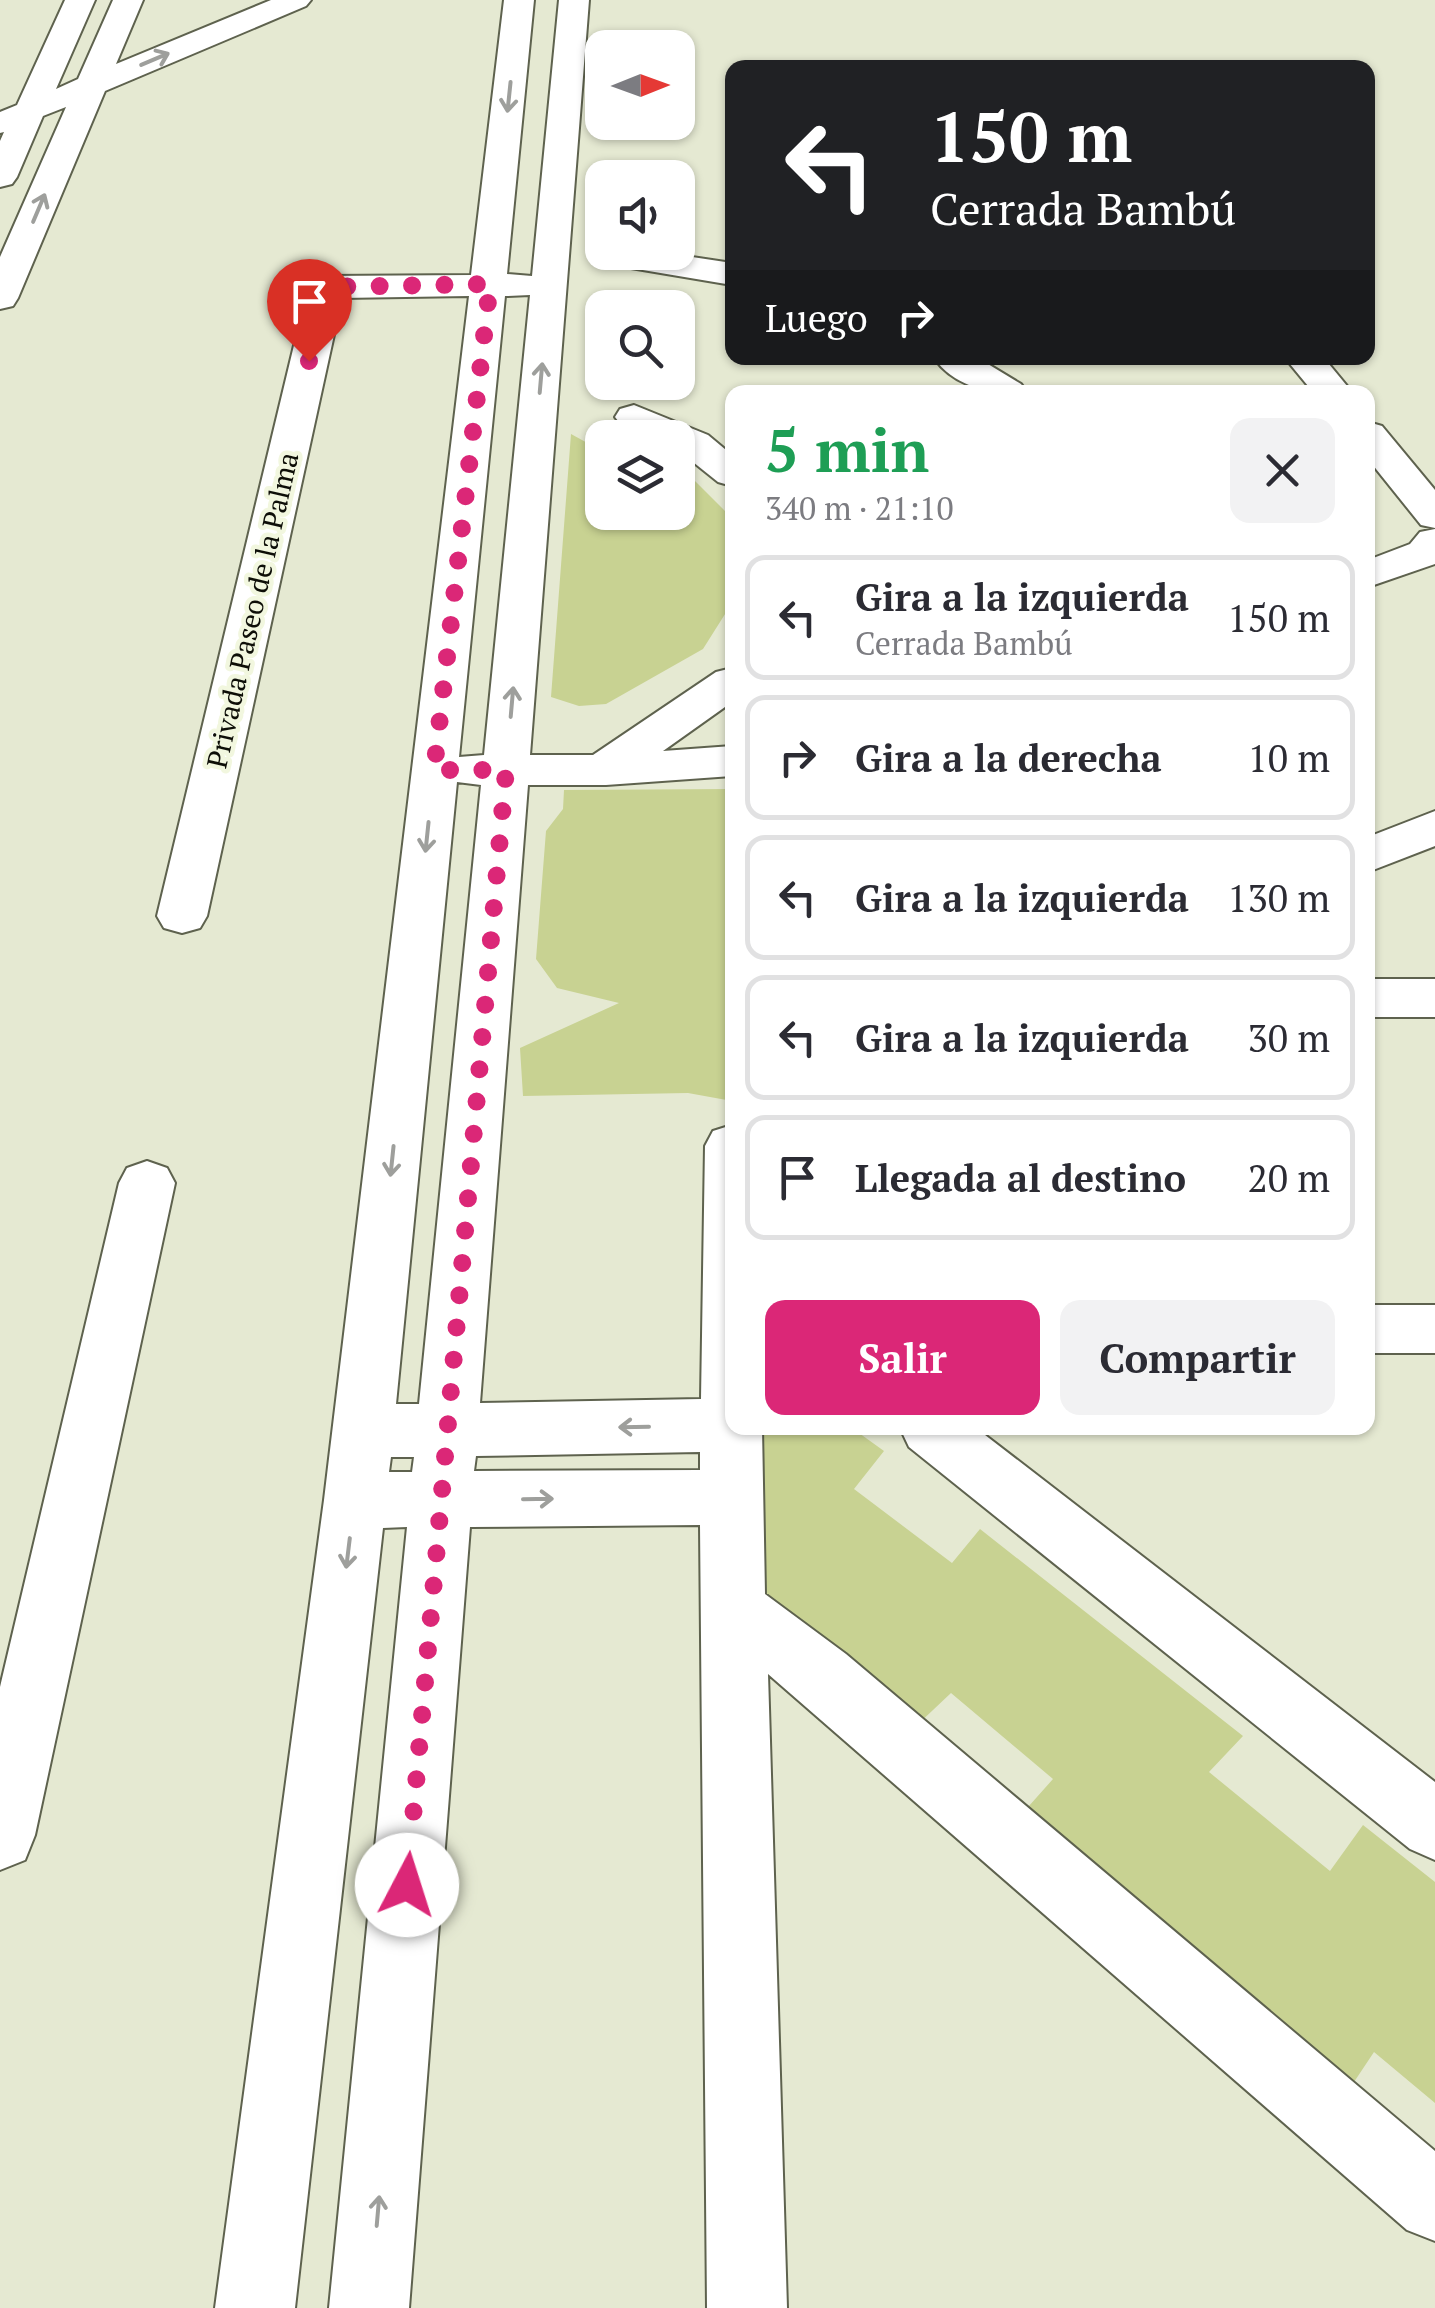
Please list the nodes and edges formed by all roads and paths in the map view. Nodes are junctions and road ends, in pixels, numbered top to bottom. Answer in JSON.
{"nodes":[{"id":1,"x":80,"y":0,"type":"edge"},
{"id":2,"x":128,"y":0,"type":"edge"},
{"id":3,"x":296,"y":0,"type":"edge"},
{"id":4,"x":518,"y":0,"type":"edge"},
{"id":5,"x":574,"y":0,"type":"edge"},
{"id":6,"x":144,"y":28,"type":"dead end"},
{"id":7,"x":110,"y":42,"type":"junction"},
{"id":8,"x":51,"y":65,"type":"junction"},
{"id":9,"x":17,"y":78,"type":"dead end"},
{"id":10,"x":92,"y":85,"type":"junction"},
{"id":11,"x":15,"y":117,"type":"edge"},
{"id":12,"x":0,"y":177,"type":"edge"},
{"id":13,"x":695,"y":269,"type":"edge"},
{"id":14,"x":725,"y":273,"type":"edge"},
{"id":15,"x":490,"y":284,"type":"junction"},
{"id":16,"x":549,"y":286,"type":"junction"},
{"id":17,"x":0,"y":298,"type":"edge"},
{"id":18,"x":964,"y":365,"type":"edge"},
{"id":19,"x":1310,"y":365,"type":"edge"},
{"id":20,"x":997,"y":385,"type":"edge"},
{"id":21,"x":1327,"y":385,"type":"edge"},
{"id":22,"x":634,"y":417,"type":"dead end"},
{"id":23,"x":1375,"y":443,"type":"edge"},
{"id":24,"x":725,"y":468,"type":"edge"},
{"id":25,"x":1435,"y":516,"type":"edge"},
{"id":26,"x":1435,"y":541,"type":"edge"},
{"id":27,"x":1375,"y":571,"type":"edge"},
{"id":28,"x":725,"y":687,"type":"edge"},
{"id":29,"x":725,"y":762,"type":"edge"},
{"id":30,"x":434,"y":770,"type":"junction"},
{"id":31,"x":506,"y":770,"type":"junction"},
{"id":32,"x":603,"y":770,"type":"junction"},
{"id":33,"x":1435,"y":826,"type":"edge"},
{"id":34,"x":1375,"y":853,"type":"edge"},
{"id":35,"x":182,"y":916,"type":"dead end"},
{"id":36,"x":1375,"y":998,"type":"edge"},
{"id":37,"x":1435,"y":998,"type":"edge"},
{"id":38,"x":148,"y":1183,"type":"dead end"},
{"id":39,"x":1375,"y":1329,"type":"edge"},
{"id":40,"x":1435,"y":1329,"type":"edge"},
{"id":41,"x":725,"y":1426,"type":"edge"},
{"id":42,"x":448,"y":1430,"type":"junction"},
{"id":43,"x":362,"y":1431,"type":"junction"},
{"id":44,"x":732,"y":1435,"type":"edge"},
{"id":45,"x":940,"y":1435,"type":"edge"},
{"id":46,"x":731,"y":1497,"type":"junction"},
{"id":47,"x":354,"y":1500,"type":"junction"},
{"id":48,"x":441,"y":1500,"type":"junction"},
{"id":49,"x":734,"y":1609,"type":"junction"},
{"id":50,"x":1435,"y":1825,"type":"edge"},
{"id":51,"x":0,"y":1835,"type":"edge"},
{"id":52,"x":1435,"y":2202,"type":"edge"},
{"id":53,"x":256,"y":2308,"type":"edge"},
{"id":54,"x":369,"y":2308,"type":"edge"},
{"id":55,"x":747,"y":2308,"type":"edge"}],
"edges":[{"from":1,"to":8,"type":"street"},
{"from":2,"to":7,"type":"street"},
{"from":10,"to":3,"type":"street","one_way":true},
{"from":4,"to":15,"type":"street","one_way":true},
{"from":5,"to":16,"type":"street"},
{"from":6,"to":7,"type":"street"},
{"from":7,"to":8,"type":"street"},
{"from":7,"to":10,"type":"street"},
{"from":8,"to":9,"type":"street"},
{"from":8,"to":11,"type":"street"},
{"from":10,"to":11,"type":"street"},
{"from":17,"to":10,"type":"street","one_way":true},
{"from":11,"to":12,"type":"street"},
{"from":13,"to":14,"type":"street"},
{"from":15,"to":16,"type":"street","name":"Privada Paseo de la Palma"},
{"from":15,"to":30,"type":"street"},
{"from":15,"to":35,"type":"street","name":"Privada Paseo de la Palma"},
{"from":31,"to":16,"type":"street","one_way":true},
{"from":18,"to":20,"type":"street"},
{"from":19,"to":21,"type":"street"},
{"from":22,"to":24,"type":"street"},
{"from":23,"to":25,"type":"street"},
{"from":26,"to":27,"type":"street"},
{"from":28,"to":32,"type":"street"},
{"from":29,"to":32,"type":"street"},
{"from":30,"to":31,"type":"street"},
{"from":30,"to":43,"type":"street","one_way":true},
{"from":31,"to":32,"type":"street"},
{"from":31,"to":42,"type":"street"},
{"from":33,"to":34,"type":"street"},
{"from":36,"to":37,"type":"street"},
{"from":38,"to":51,"type":"street"},
{"from":39,"to":40,"type":"street"},
{"from":41,"to":42,"type":"street","one_way":true},
{"from":42,"to":43,"type":"street"},
{"from":42,"to":48,"type":"street"},
{"from":43,"to":47,"type":"street"},
{"from":44,"to":46,"type":"street"},
{"from":45,"to":50,"type":"street"},
{"from":48,"to":46,"type":"street","one_way":true},
{"from":46,"to":49,"type":"street"},
{"from":47,"to":48,"type":"street"},
{"from":47,"to":53,"type":"street","one_way":true},
{"from":54,"to":48,"type":"street","one_way":true},
{"from":49,"to":52,"type":"street"},
{"from":49,"to":55,"type":"street"}]}
